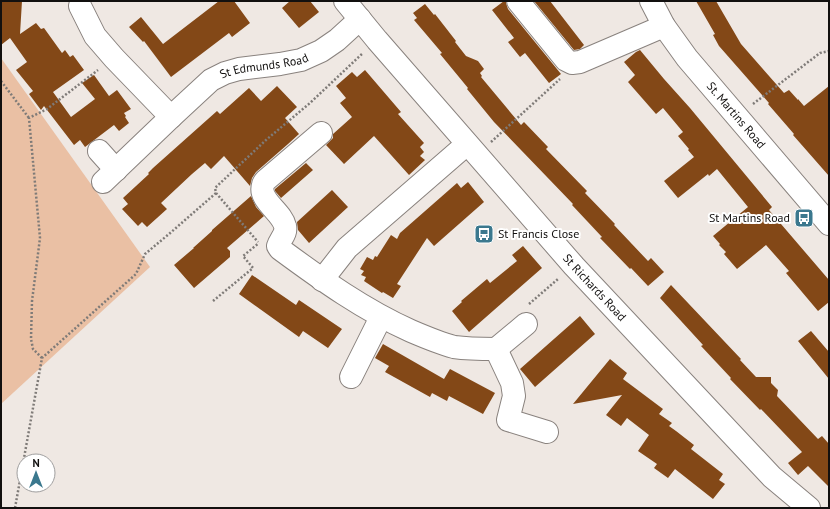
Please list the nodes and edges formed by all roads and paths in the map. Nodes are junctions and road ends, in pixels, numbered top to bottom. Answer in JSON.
{"nodes":[{"id":1,"x":345,"y":1,"type":"edge"},
{"id":2,"x":518,"y":1,"type":"edge"},
{"id":3,"x":651,"y":1,"type":"edge"},
{"id":4,"x":80,"y":6,"type":"dead end"},
{"id":5,"x":360,"y":19,"type":"junction"},
{"id":6,"x":664,"y":26,"type":"junction"},
{"id":7,"x":377,"y":40,"type":"junction"},
{"id":8,"x":829,"y":50,"type":"edge"},
{"id":9,"x":114,"y":58,"type":"junction"},
{"id":10,"x":572,"y":63,"type":"junction"},
{"id":11,"x":1,"y":81,"type":"edge"},
{"id":12,"x":171,"y":116,"type":"junction"},
{"id":13,"x":737,"y":116,"type":"junction"},
{"id":14,"x":29,"y":118,"type":"junction"},
{"id":15,"x":321,"y":133,"type":"dead end"},
{"id":16,"x":490,"y":143,"type":"dead end"},
{"id":17,"x":467,"y":144,"type":"junction"},
{"id":18,"x":99,"y":151,"type":"dead end"},
{"id":19,"x":216,"y":193,"type":"junction"},
{"id":20,"x":829,"y":224,"type":"edge"},
{"id":21,"x":574,"y":266,"type":"junction"},
{"id":22,"x":322,"y":280,"type":"junction"},
{"id":23,"x":213,"y":301,"type":"dead end"},
{"id":24,"x":381,"y":317,"type":"junction"},
{"id":25,"x":526,"y":324,"type":"joint"},
{"id":26,"x":496,"y":348,"type":"junction"},
{"id":27,"x":42,"y":358,"type":"junction"},
{"id":28,"x":350,"y":377,"type":"dead end"},
{"id":29,"x":547,"y":432,"type":"dead end"},
{"id":30,"x":15,"y":508,"type":"edge"},
{"id":31,"x":809,"y":508,"type":"edge"}],
"edges":[{"from":1,"to":5,"type":"street","name":"St Richards Road"},
{"from":2,"to":10,"type":"street"},
{"from":3,"to":6,"type":"street","name":"St. Martins Road"},
{"from":4,"to":9,"type":"street"},
{"from":5,"to":7,"type":"street","name":"St Richards Road"},
{"from":5,"to":12,"type":"street","name":"St Edmunds Road"},
{"from":6,"to":10,"type":"street"},
{"from":6,"to":13,"type":"street","name":"St. Martins Road"},
{"from":7,"to":17,"type":"street","name":"St Richards Road"},
{"from":7,"to":19,"type":"path"},
{"from":8,"to":13,"type":"path"},
{"from":9,"to":12,"type":"street"},
{"from":9,"to":14,"type":"path"},
{"from":10,"to":16,"type":"path"},
{"from":11,"to":14,"type":"path"},
{"from":12,"to":18,"type":"street","name":"St Edmunds Road"},
{"from":13,"to":20,"type":"street","name":"St. Martins Road"},
{"from":14,"to":27,"type":"path"},
{"from":15,"to":22,"type":"street"},
{"from":17,"to":21,"type":"street","name":"St Richards Road"},
{"from":17,"to":22,"type":"street"},
{"from":19,"to":23,"type":"path"},
{"from":19,"to":27,"type":"path"},
{"from":21,"to":25,"type":"path"},
{"from":21,"to":31,"type":"street","name":"St Richards Road"},
{"from":22,"to":24,"type":"street"},
{"from":24,"to":26,"type":"street"},
{"from":24,"to":28,"type":"street"},
{"from":25,"to":26,"type":"street"},
{"from":26,"to":29,"type":"street"},
{"from":27,"to":30,"type":"path"}]}
